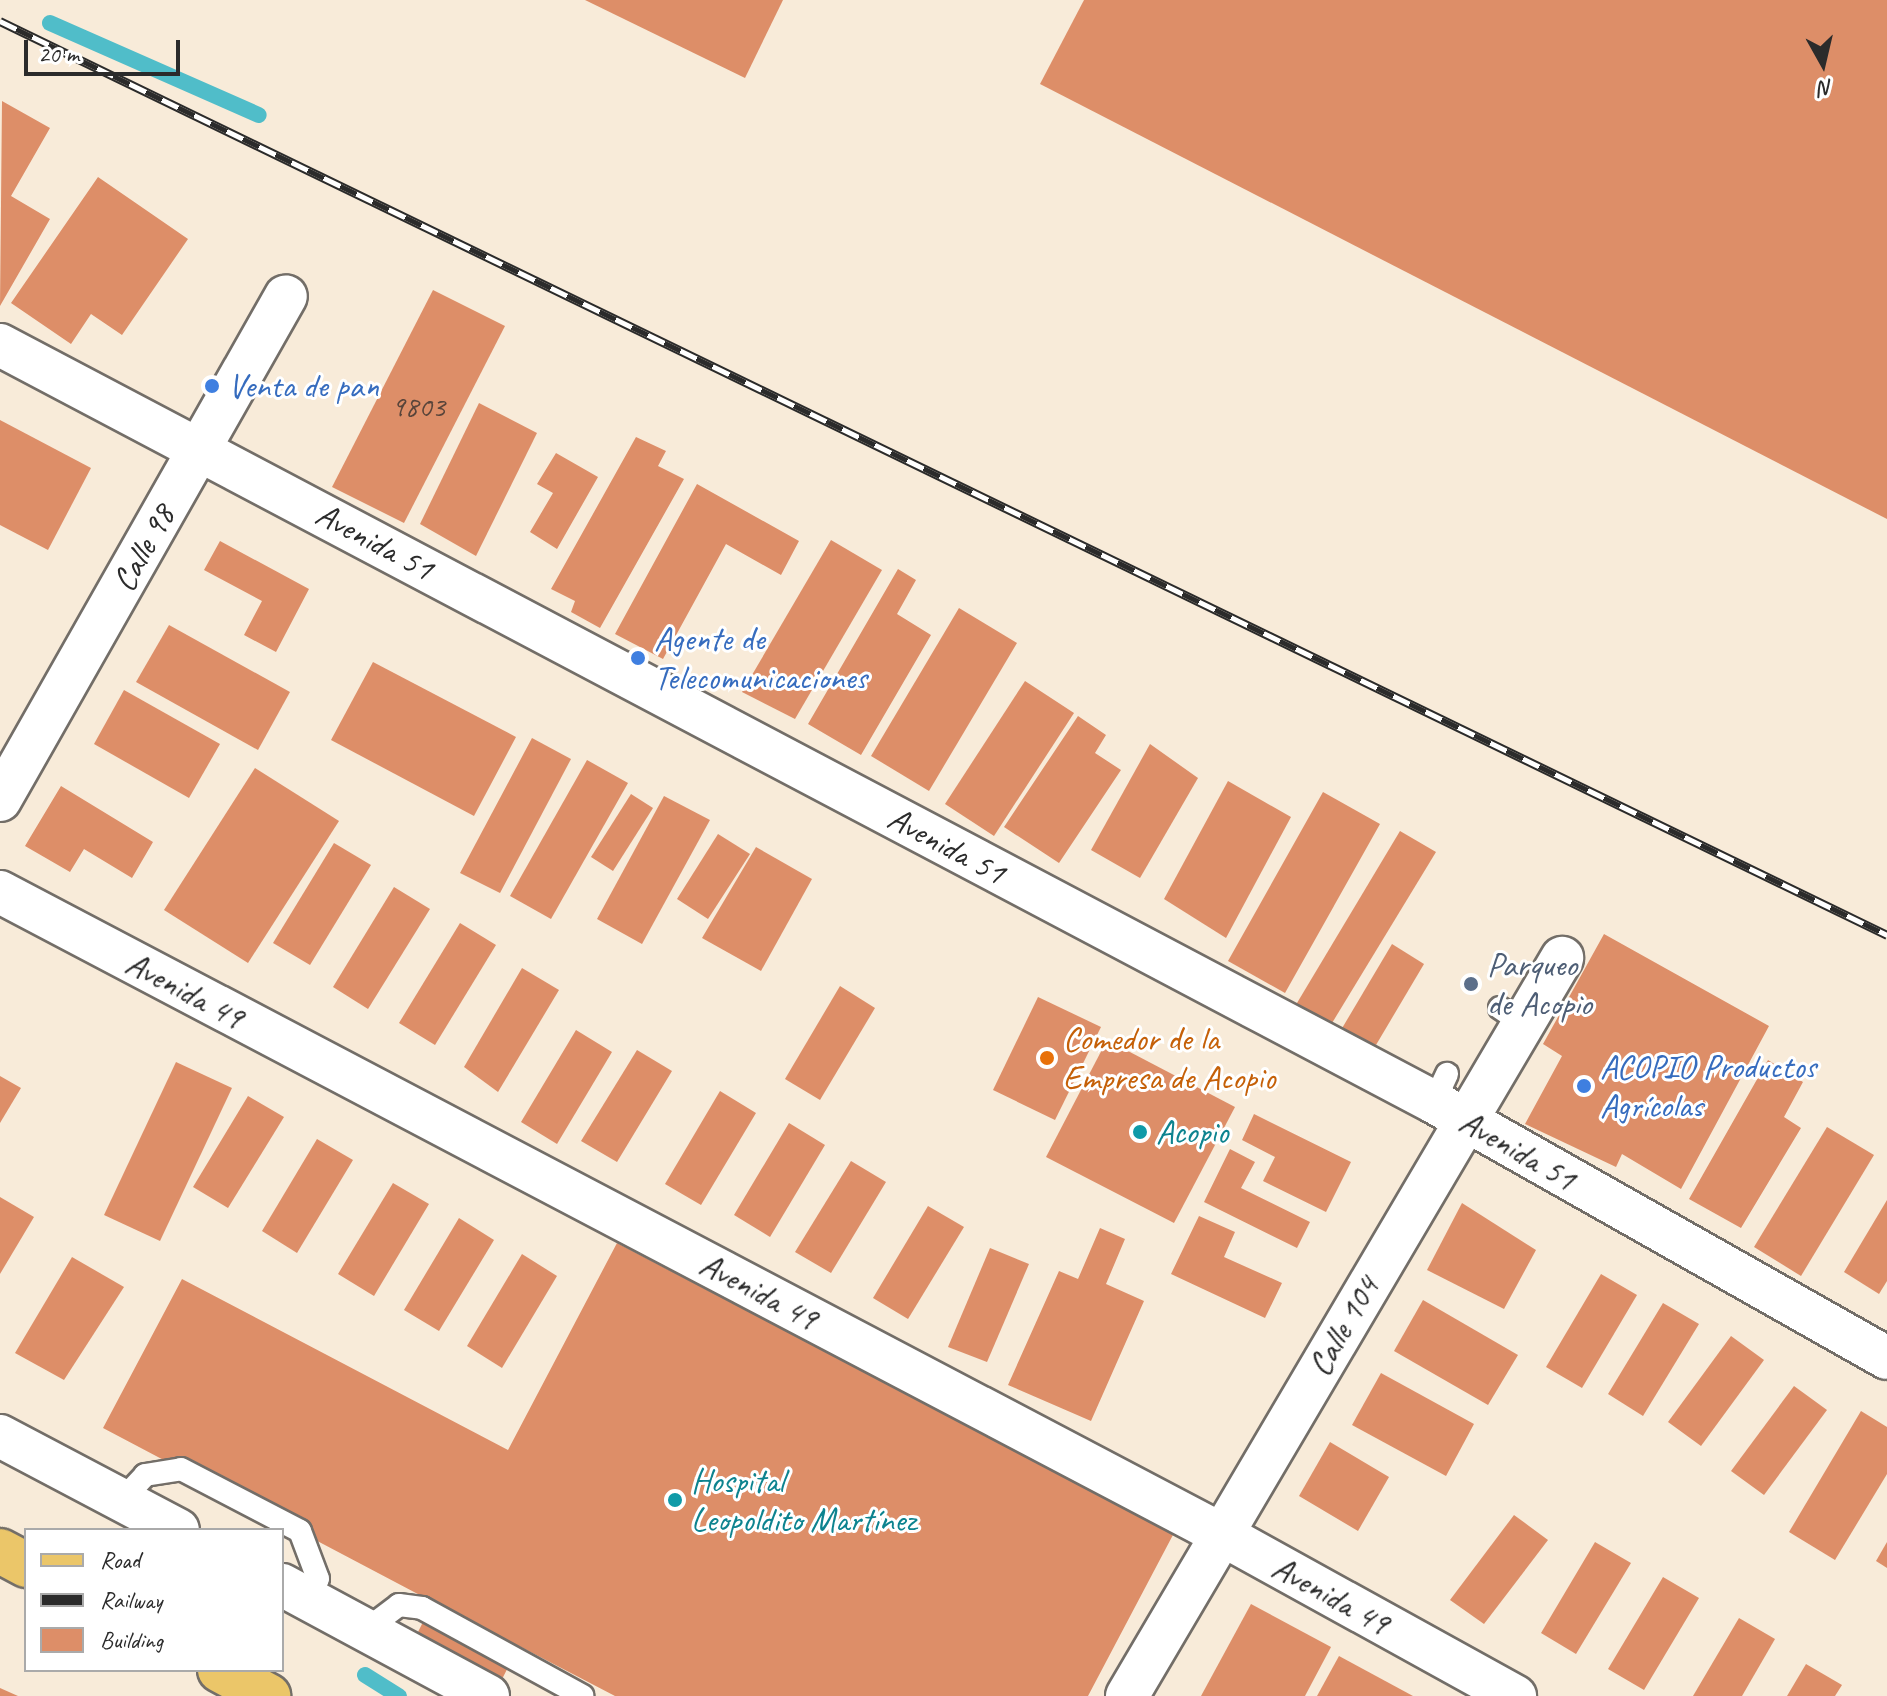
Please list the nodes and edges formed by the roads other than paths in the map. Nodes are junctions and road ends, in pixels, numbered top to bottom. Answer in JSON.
{"nodes":[{"id":1,"x":286,"y":296,"type":"dead end"},
{"id":2,"x":0,"y":345,"type":"edge"},
{"id":3,"x":199,"y":448,"type":"junction"},
{"id":4,"x":0,"y":800,"type":"edge"},
{"id":5,"x":0,"y":892,"type":"edge"},
{"id":6,"x":1562,"y":958,"type":"dead end"},
{"id":7,"x":1448,"y":1098,"type":"junction"},
{"id":8,"x":1887,"y":1358,"type":"edge"},
{"id":9,"x":0,"y":1436,"type":"edge"},
{"id":10,"x":122,"y":1500,"type":"junction"},
{"id":11,"x":174,"y":1528,"type":"edge"},
{"id":12,"x":1221,"y":1534,"type":"junction"},
{"id":13,"x":0,"y":1551,"type":"edge"},
{"id":14,"x":24,"y":1564,"type":"edge"},
{"id":15,"x":295,"y":1592,"type":"edge"},
{"id":16,"x":366,"y":1630,"type":"junction"},
{"id":17,"x":224,"y":1672,"type":"edge"},
{"id":18,"x":268,"y":1696,"type":"edge"},
{"id":19,"x":488,"y":1696,"type":"edge"},
{"id":20,"x":583,"y":1696,"type":"edge"},
{"id":21,"x":1127,"y":1696,"type":"edge"},
{"id":22,"x":1515,"y":1696,"type":"edge"}],
"edges":[{"from":1,"to":3,"type":"street","name":"Calle 98"},
{"from":2,"to":3,"type":"street","name":"Avenida 51"},
{"from":3,"to":4,"type":"street","name":"Calle 98"},
{"from":3,"to":7,"type":"street","name":"Avenida 51"},
{"from":5,"to":12,"type":"street","name":"Avenida 49"},
{"from":6,"to":7,"type":"street","name":"Calle 104"},
{"from":7,"to":8,"type":"street","name":"Avenida 51"},
{"from":7,"to":12,"type":"street","name":"Calle 104"},
{"from":9,"to":10,"type":"street"},
{"from":10,"to":11,"type":"street"},
{"from":10,"to":15,"type":"lane"},
{"from":12,"to":21,"type":"street","name":"Calle 104"},
{"from":12,"to":22,"type":"street","name":"Avenida 49"},
{"from":13,"to":14,"type":"main road"},
{"from":15,"to":16,"type":"street"},
{"from":16,"to":19,"type":"street"},
{"from":16,"to":20,"type":"lane"},
{"from":17,"to":18,"type":"main road"}]}
